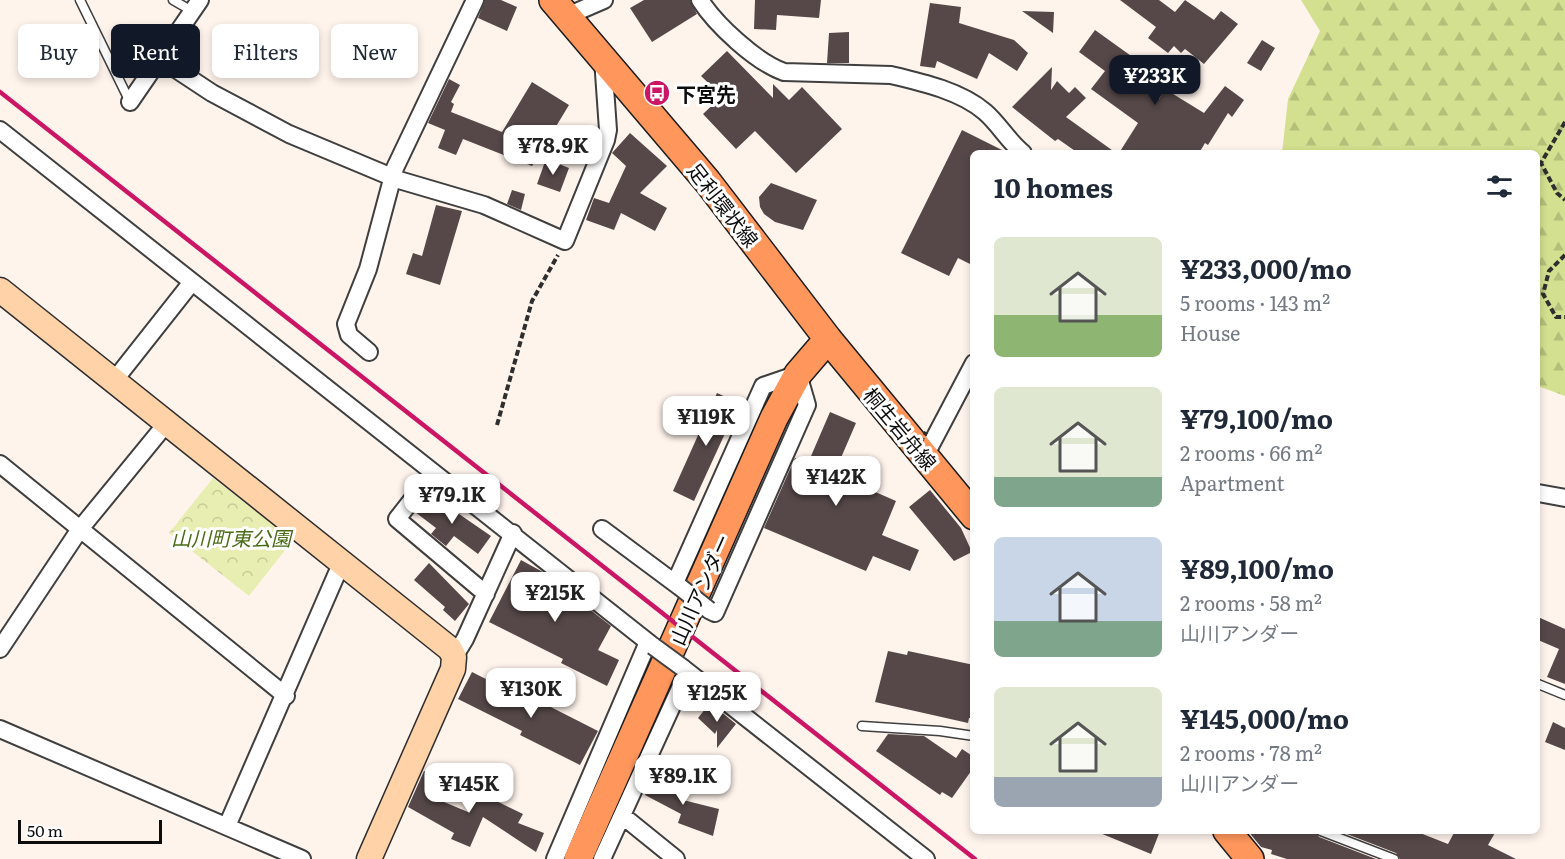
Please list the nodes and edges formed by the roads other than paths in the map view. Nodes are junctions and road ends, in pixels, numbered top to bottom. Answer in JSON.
{"nodes":[{"id":1,"x":80,"y":0,"type":"edge"},
{"id":2,"x":173,"y":0,"type":"edge"},
{"id":3,"x":475,"y":0,"type":"edge"},
{"id":4,"x":604,"y":0,"type":"edge"},
{"id":5,"x":700,"y":0,"type":"edge"},
{"id":6,"x":196,"y":5,"type":"edge"},
{"id":7,"x":560,"y":8,"type":"edge"},
{"id":8,"x":183,"y":24,"type":"edge"},
{"id":9,"x":603,"y":59,"type":"junction"},
{"id":10,"x":146,"y":78,"type":"edge"},
{"id":11,"x":189,"y":78,"type":"edge"},
{"id":12,"x":130,"y":102,"type":"joint"},
{"id":13,"x":0,"y":130,"type":"edge"},
{"id":14,"x":1019,"y":150,"type":"edge"},
{"id":15,"x":393,"y":177,"type":"junction"},
{"id":16,"x":192,"y":282,"type":"junction"},
{"id":17,"x":0,"y":290,"type":"edge"},
{"id":18,"x":828,"y":339,"type":"junction"},
{"id":19,"x":369,"y":352,"type":"dead end"},
{"id":20,"x":970,"y":369,"type":"edge"},
{"id":21,"x":798,"y":374,"type":"junction"},
{"id":22,"x":113,"y":382,"type":"junction"},
{"id":23,"x":166,"y":424,"type":"junction"},
{"id":24,"x":921,"y":449,"type":"junction"},
{"id":25,"x":0,"y":464,"type":"edge"},
{"id":26,"x":433,"y":473,"type":"junction"},
{"id":27,"x":1540,"y":493,"type":"edge"},
{"id":28,"x":1565,"y":498,"type":"edge"},
{"id":29,"x":970,"y":511,"type":"edge"},
{"id":30,"x":80,"y":529,"type":"junction"},
{"id":31,"x":602,"y":529,"type":"dead end"},
{"id":32,"x":513,"y":534,"type":"junction"},
{"id":33,"x":341,"y":564,"type":"junction"},
{"id":34,"x":678,"y":585,"type":"junction"},
{"id":35,"x":486,"y":594,"type":"junction"},
{"id":36,"x":650,"y":644,"type":"junction"},
{"id":37,"x":0,"y":649,"type":"edge"},
{"id":38,"x":454,"y":657,"type":"junction"},
{"id":39,"x":685,"y":670,"type":"junction"},
{"id":40,"x":1540,"y":685,"type":"edge"},
{"id":41,"x":1565,"y":695,"type":"edge"},
{"id":42,"x":286,"y":696,"type":"junction"},
{"id":43,"x":862,"y":726,"type":"dead end"},
{"id":44,"x":0,"y":729,"type":"edge"},
{"id":45,"x":970,"y":735,"type":"edge"},
{"id":46,"x":624,"y":817,"type":"junction"},
{"id":47,"x":227,"y":826,"type":"junction"},
{"id":48,"x":1229,"y":834,"type":"edge"},
{"id":49,"x":1329,"y":834,"type":"edge"},
{"id":50,"x":302,"y":859,"type":"edge"},
{"id":51,"x":369,"y":859,"type":"edge"},
{"id":52,"x":555,"y":859,"type":"edge"},
{"id":53,"x":578,"y":859,"type":"edge"},
{"id":54,"x":602,"y":859,"type":"edge"},
{"id":55,"x":676,"y":859,"type":"edge"},
{"id":56,"x":926,"y":859,"type":"edge"},
{"id":57,"x":1250,"y":859,"type":"edge"},
{"id":58,"x":1394,"y":859,"type":"edge"}],
"edges":[{"from":1,"to":12,"type":"lane"},
{"from":2,"to":6,"type":"lane"},
{"from":3,"to":15,"type":"street"},
{"from":4,"to":7,"type":"street"},
{"from":5,"to":14,"type":"street"},
{"from":6,"to":8,"type":"street"},
{"from":7,"to":9,"type":"main road","name":"足利環状線"},
{"from":9,"to":15,"type":"street"},
{"from":9,"to":18,"type":"main road","name":"足利環状線"},
{"from":10,"to":12,"type":"street"},
{"from":11,"to":15,"type":"street"},
{"from":13,"to":16,"type":"street"},
{"from":15,"to":19,"type":"street"},
{"from":16,"to":22,"type":"street"},
{"from":16,"to":26,"type":"street"},
{"from":17,"to":22,"type":"street"},
{"from":18,"to":21,"type":"main road"},
{"from":18,"to":24,"type":"main road","name":"桐生岩舟線"},
{"from":20,"to":24,"type":"street"},
{"from":21,"to":34,"type":"street"},
{"from":21,"to":34,"type":"street","bridge":true},
{"from":21,"to":53,"type":"main road","name":"山川アンダー"},
{"from":22,"to":23,"type":"street"},
{"from":23,"to":30,"type":"street"},
{"from":23,"to":33,"type":"street"},
{"from":24,"to":29,"type":"main road","name":"桐生岩舟線"},
{"from":25,"to":30,"type":"street"},
{"from":26,"to":32,"type":"street"},
{"from":26,"to":35,"type":"street"},
{"from":27,"to":28,"type":"street"},
{"from":30,"to":37,"type":"street"},
{"from":30,"to":42,"type":"street"},
{"from":31,"to":34,"type":"street"},
{"from":32,"to":35,"type":"street"},
{"from":32,"to":36,"type":"street"},
{"from":33,"to":38,"type":"street"},
{"from":33,"to":42,"type":"street"},
{"from":35,"to":38,"type":"street"},
{"from":36,"to":39,"type":"street","bridge":true},
{"from":36,"to":52,"type":"street"},
{"from":38,"to":51,"type":"street"},
{"from":39,"to":46,"type":"street"},
{"from":39,"to":56,"type":"street"},
{"from":40,"to":41,"type":"lane"},
{"from":42,"to":47,"type":"street"},
{"from":43,"to":45,"type":"lane"},
{"from":44,"to":47,"type":"street"},
{"from":46,"to":54,"type":"street"},
{"from":46,"to":55,"type":"street"},
{"from":47,"to":50,"type":"street"},
{"from":48,"to":57,"type":"main road"},
{"from":49,"to":58,"type":"lane"}]}
